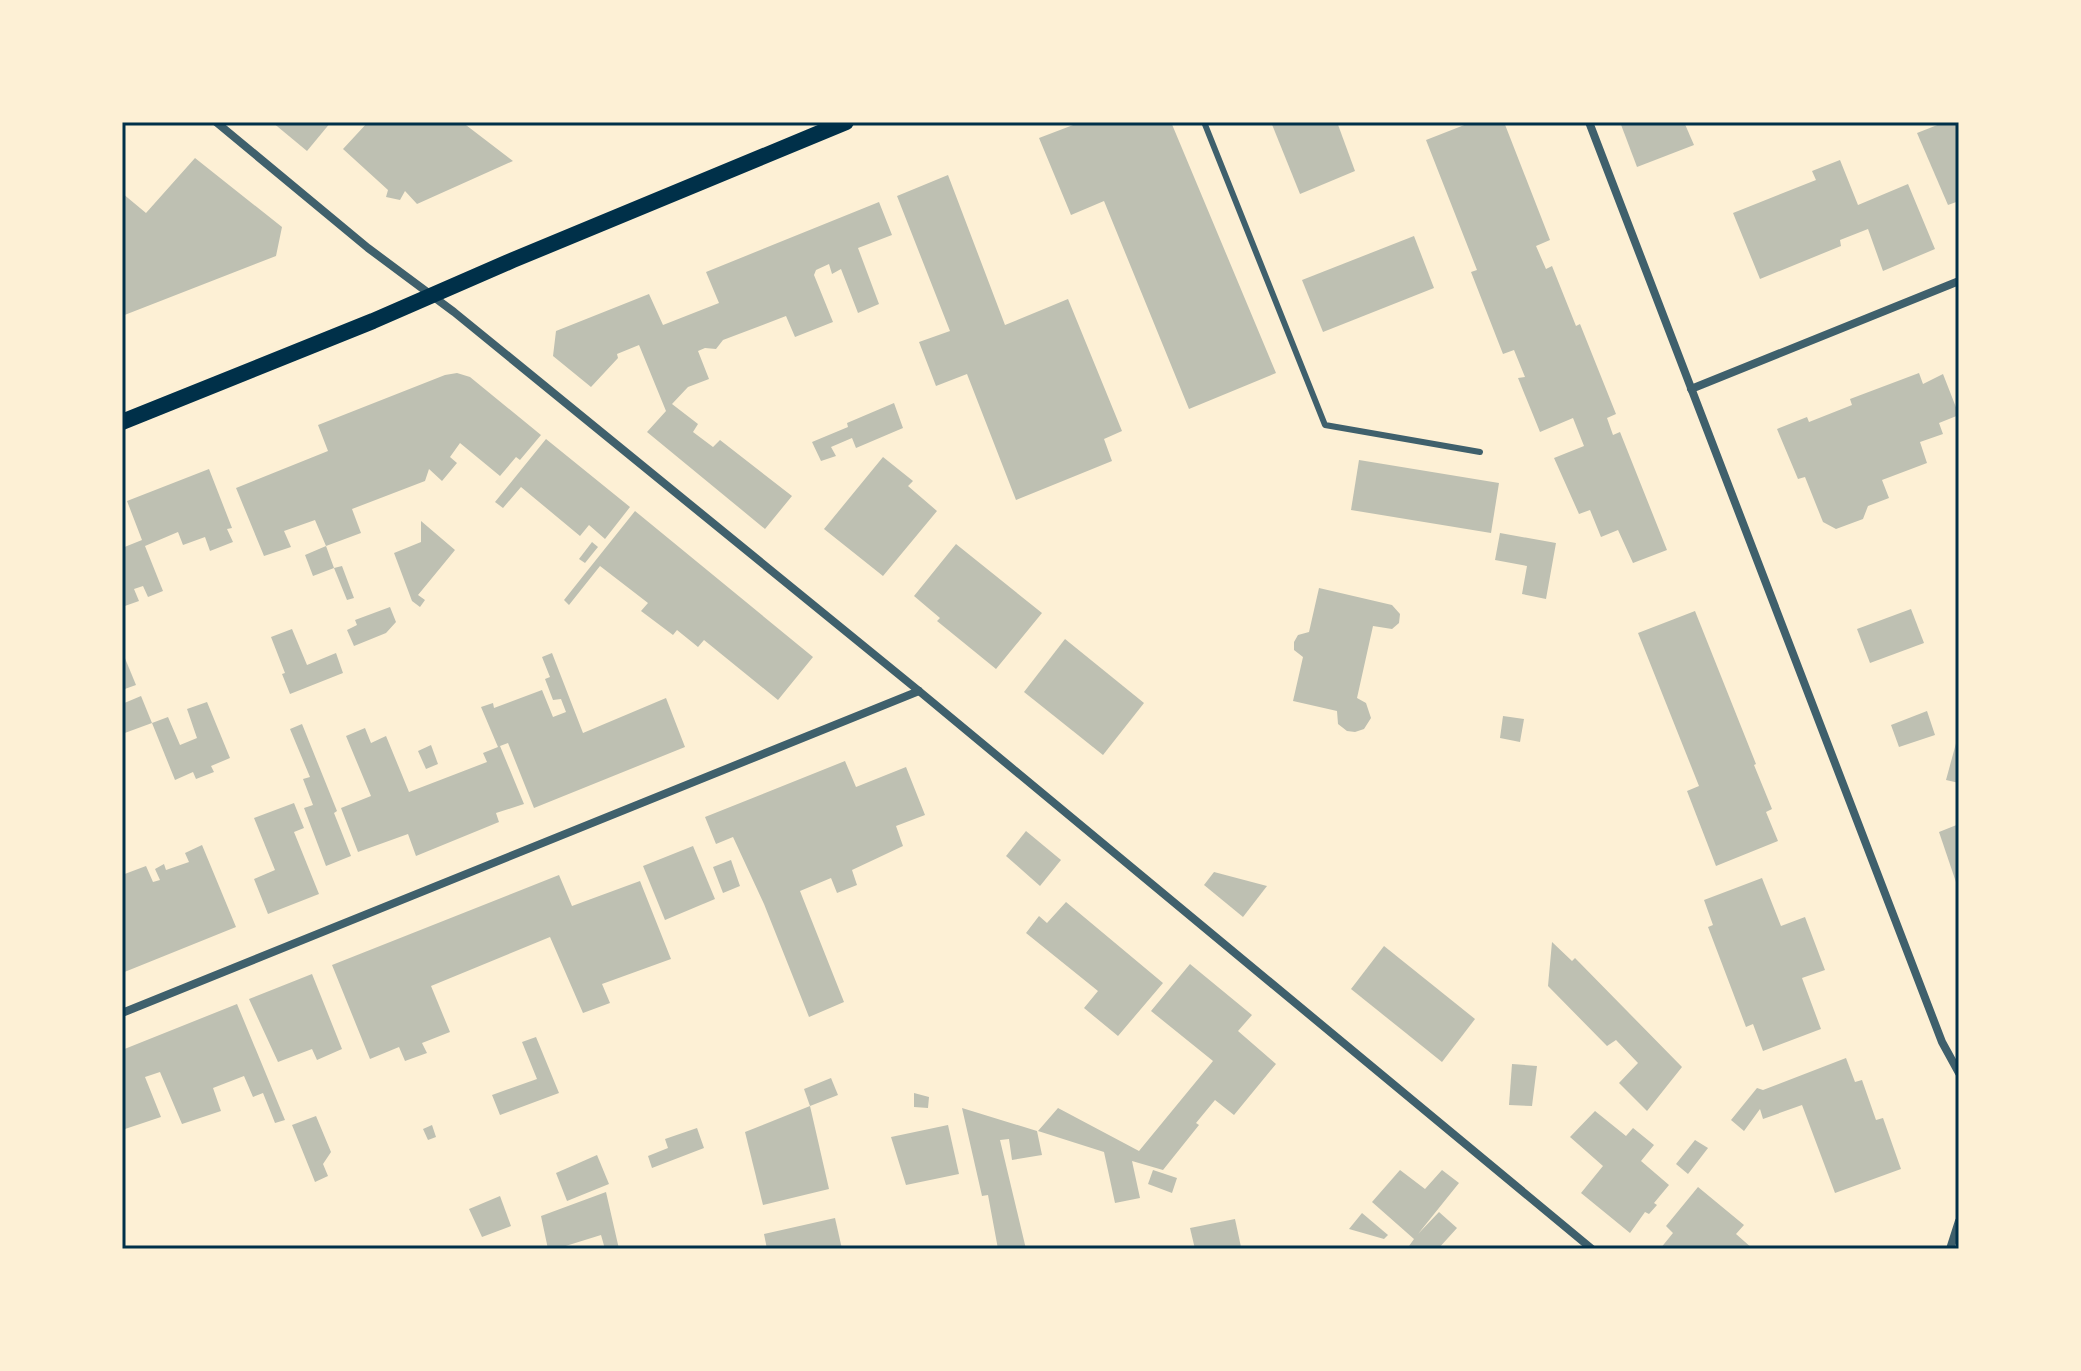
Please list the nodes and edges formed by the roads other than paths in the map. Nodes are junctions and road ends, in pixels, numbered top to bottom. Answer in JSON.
{"nodes":[{"id":1,"x":216,"y":122,"type":"edge"},
{"id":2,"x":844,"y":122,"type":"edge"},
{"id":3,"x":1204,"y":122,"type":"edge"},
{"id":4,"x":1589,"y":122,"type":"edge"},
{"id":5,"x":1959,"y":281,"type":"edge"},
{"id":6,"x":430,"y":295,"type":"junction"},
{"id":7,"x":1691,"y":389,"type":"junction"},
{"id":8,"x":122,"y":422,"type":"edge"},
{"id":9,"x":1480,"y":452,"type":"dead end"},
{"id":10,"x":919,"y":691,"type":"junction"},
{"id":11,"x":122,"y":1013,"type":"edge"},
{"id":12,"x":1959,"y":1073,"type":"edge"},
{"id":13,"x":1959,"y":1221,"type":"edge"},
{"id":14,"x":1592,"y":1249,"type":"edge"},
{"id":15,"x":1950,"y":1249,"type":"edge"}],
"edges":[{"from":1,"to":6,"type":"street"},
{"from":2,"to":6,"type":"main road"},
{"from":3,"to":9,"type":"lane"},
{"from":4,"to":7,"type":"street"},
{"from":5,"to":7,"type":"street"},
{"from":6,"to":8,"type":"main road"},
{"from":6,"to":10,"type":"street"},
{"from":7,"to":12,"type":"street"},
{"from":10,"to":11,"type":"street"},
{"from":10,"to":14,"type":"street"},
{"from":13,"to":15,"type":"street"}]}
